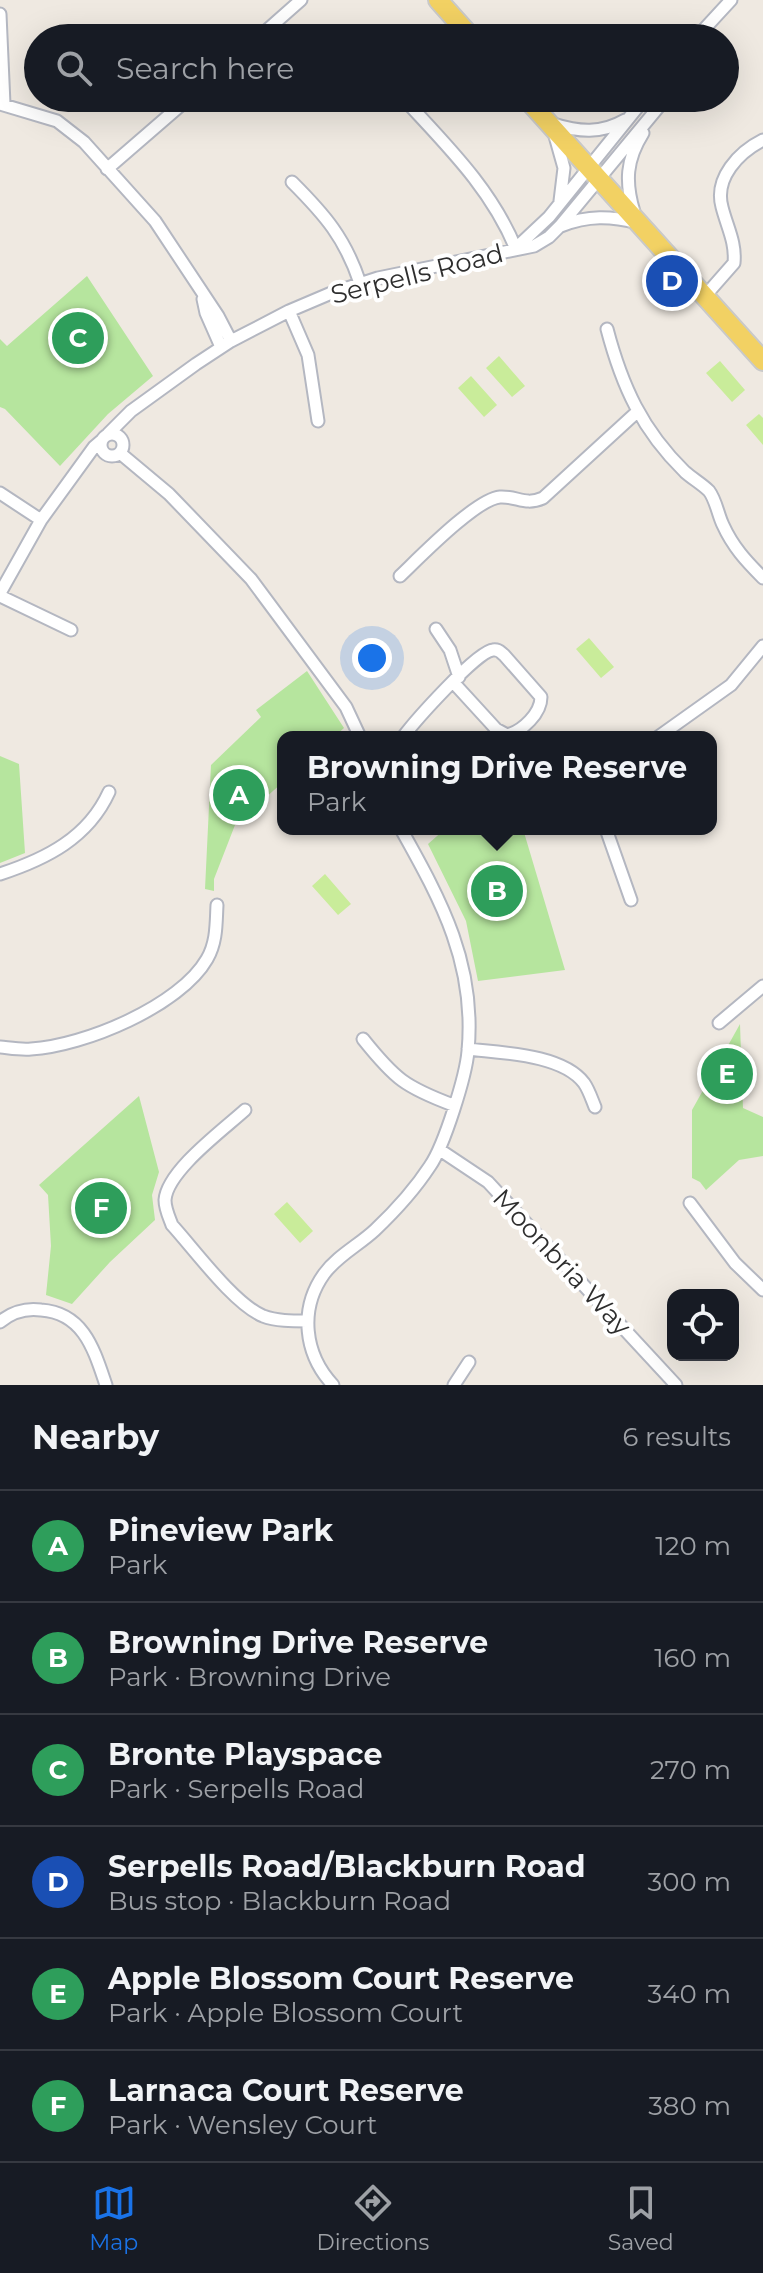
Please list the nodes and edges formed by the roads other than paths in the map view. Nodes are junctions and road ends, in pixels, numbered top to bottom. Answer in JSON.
{"nodes":[{"id":1,"x":301,"y":0,"type":"edge"},
{"id":2,"x":438,"y":0,"type":"edge"},
{"id":3,"x":731,"y":0,"type":"edge"},
{"id":4,"x":721,"y":12,"type":"junction"},
{"id":5,"x":0,"y":14,"type":"edge"},
{"id":6,"x":274,"y":24,"type":"edge"},
{"id":7,"x":459,"y":24,"type":"edge"},
{"id":8,"x":709,"y":24,"type":"edge"},
{"id":9,"x":714,"y":24,"type":"edge"},
{"id":10,"x":2,"y":104,"type":"edge"},
{"id":11,"x":24,"y":111,"type":"edge"},
{"id":12,"x":28,"y":112,"type":"edge"},
{"id":13,"x":173,"y":112,"type":"edge"},
{"id":14,"x":416,"y":112,"type":"edge"},
{"id":15,"x":539,"y":112,"type":"edge"},
{"id":16,"x":634,"y":112,"type":"edge"},
{"id":17,"x":655,"y":112,"type":"edge"},
{"id":18,"x":656,"y":112,"type":"edge"},
{"id":19,"x":630,"y":117,"type":"junction"},
{"id":20,"x":549,"y":123,"type":"junction"},
{"id":21,"x":763,"y":140,"type":"edge"},
{"id":22,"x":107,"y":169,"type":"junction"},
{"id":23,"x":594,"y":172,"type":"junction"},
{"id":24,"x":292,"y":182,"type":"dead end"},
{"id":25,"x":558,"y":206,"type":"junction"},
{"id":26,"x":639,"y":223,"type":"junction"},
{"id":27,"x":560,"y":226,"type":"junction"},
{"id":28,"x":516,"y":249,"type":"junction"},
{"id":29,"x":360,"y":283,"type":"junction"},
{"id":30,"x":705,"y":296,"type":"junction"},
{"id":31,"x":289,"y":311,"type":"junction"},
{"id":32,"x":607,"y":329,"type":"dead end"},
{"id":33,"x":226,"y":344,"type":"junction"},
{"id":34,"x":763,"y":361,"type":"edge"},
{"id":35,"x":153,"y":396,"type":"junction"},
{"id":36,"x":638,"y":411,"type":"junction"},
{"id":37,"x":318,"y":421,"type":"dead end"},
{"id":38,"x":120,"y":437,"type":"junction"},
{"id":39,"x":104,"y":438,"type":"junction"},
{"id":40,"x":120,"y":453,"type":"junction"},
{"id":41,"x":104,"y":454,"type":"junction"},
{"id":42,"x":75,"y":476,"type":"junction"},
{"id":43,"x":0,"y":493,"type":"edge"},
{"id":44,"x":41,"y":520,"type":"junction"},
{"id":45,"x":400,"y":576,"type":"dead end"},
{"id":46,"x":763,"y":578,"type":"edge"},
{"id":47,"x":0,"y":594,"type":"edge"},
{"id":48,"x":436,"y":629,"type":"dead end"},
{"id":49,"x":71,"y":630,"type":"dead end"},
{"id":50,"x":763,"y":646,"type":"edge"},
{"id":51,"x":456,"y":680,"type":"junction"},
{"id":52,"x":357,"y":731,"type":"edge"},
{"id":53,"x":408,"y":731,"type":"edge"},
{"id":54,"x":498,"y":731,"type":"edge"},
{"id":55,"x":516,"y":731,"type":"edge"},
{"id":56,"x":666,"y":731,"type":"edge"},
{"id":57,"x":109,"y":792,"type":"dead end"},
{"id":58,"x":404,"y":835,"type":"edge"},
{"id":59,"x":608,"y":835,"type":"edge"},
{"id":60,"x":0,"y":874,"type":"edge"},
{"id":61,"x":631,"y":900,"type":"dead end"},
{"id":62,"x":217,"y":905,"type":"dead end"},
{"id":63,"x":763,"y":986,"type":"edge"},
{"id":64,"x":719,"y":1023,"type":"dead end"},
{"id":65,"x":363,"y":1039,"type":"dead end"},
{"id":66,"x":0,"y":1047,"type":"edge"},
{"id":67,"x":468,"y":1049,"type":"junction"},
{"id":68,"x":453,"y":1105,"type":"junction"},
{"id":69,"x":595,"y":1107,"type":"dead end"},
{"id":70,"x":245,"y":1110,"type":"dead end"},
{"id":71,"x":440,"y":1150,"type":"junction"},
{"id":72,"x":690,"y":1203,"type":"dead end"},
{"id":73,"x":763,"y":1290,"type":"edge"},
{"id":74,"x":307,"y":1321,"type":"junction"},
{"id":75,"x":0,"y":1322,"type":"edge"},
{"id":76,"x":469,"y":1362,"type":"dead end"},
{"id":77,"x":106,"y":1385,"type":"edge"},
{"id":78,"x":333,"y":1385,"type":"edge"},
{"id":79,"x":454,"y":1385,"type":"edge"},
{"id":80,"x":676,"y":1385,"type":"edge"}],
"edges":[{"from":1,"to":6,"type":"street"},
{"from":2,"to":7,"type":"main road"},
{"from":3,"to":4,"type":"street"},
{"from":4,"to":8,"type":"street"},
{"from":4,"to":9,"type":"street"},
{"from":5,"to":10,"type":"street"},
{"from":10,"to":11,"type":"street"},
{"from":12,"to":22,"type":"street"},
{"from":13,"to":22,"type":"street"},
{"from":14,"to":28,"type":"street"},
{"from":15,"to":20,"type":"main road"},
{"from":16,"to":19,"type":"street","name":"Serpells Road"},
{"from":17,"to":23,"type":"street","name":"Serpells Road"},
{"from":18,"to":26,"type":"street"},
{"from":19,"to":20,"type":"street"},
{"from":19,"to":23,"type":"street","name":"Serpells Road"},
{"from":20,"to":23,"type":"main road"},
{"from":20,"to":25,"type":"street"},
{"from":21,"to":30,"type":"street"},
{"from":22,"to":33,"type":"street"},
{"from":23,"to":25,"type":"street","name":"Serpells Road"},
{"from":23,"to":26,"type":"main road"},
{"from":23,"to":27,"type":"street","name":"Serpells Road"},
{"from":24,"to":29,"type":"street"},
{"from":25,"to":28,"type":"street","name":"Serpells Road"},
{"from":26,"to":27,"type":"street","name":"Serpells Road"},
{"from":26,"to":30,"type":"main road"},
{"from":27,"to":28,"type":"street","name":"Serpells Road"},
{"from":28,"to":29,"type":"street","name":"Serpells Road"},
{"from":29,"to":31,"type":"street","name":"Serpells Road"},
{"from":30,"to":34,"type":"main road"},
{"from":31,"to":33,"type":"street","name":"Serpells Road"},
{"from":31,"to":37,"type":"street"},
{"from":32,"to":36,"type":"street"},
{"from":33,"to":35,"type":"street","name":"Serpells Road"},
{"from":35,"to":38,"type":"street","name":"Serpells Road"},
{"from":35,"to":39,"type":"street","name":"Serpells Road"},
{"from":36,"to":45,"type":"street"},
{"from":36,"to":46,"type":"street"},
{"from":38,"to":39,"type":"street"},
{"from":38,"to":40,"type":"street"},
{"from":39,"to":41,"type":"street"},
{"from":39,"to":42,"type":"street","name":"Serpells Road"},
{"from":40,"to":41,"type":"street"},
{"from":40,"to":52,"type":"street"},
{"from":41,"to":42,"type":"street","name":"Serpells Road"},
{"from":42,"to":44,"type":"street","name":"Serpells Road"},
{"from":43,"to":44,"type":"street"},
{"from":44,"to":47,"type":"street","name":"Serpells Road"},
{"from":47,"to":49,"type":"street"},
{"from":48,"to":51,"type":"street"},
{"from":50,"to":56,"type":"street"},
{"from":51,"to":53,"type":"street"},
{"from":51,"to":54,"type":"street"},
{"from":51,"to":55,"type":"street"},
{"from":57,"to":60,"type":"street"},
{"from":58,"to":67,"type":"street"},
{"from":59,"to":61,"type":"street"},
{"from":62,"to":66,"type":"street"},
{"from":63,"to":64,"type":"street"},
{"from":65,"to":68,"type":"street"},
{"from":67,"to":68,"type":"street"},
{"from":67,"to":69,"type":"street"},
{"from":68,"to":71,"type":"street"},
{"from":70,"to":74,"type":"street"},
{"from":71,"to":74,"type":"street"},
{"from":71,"to":80,"type":"street","name":"Moonbria Way"},
{"from":72,"to":73,"type":"street"},
{"from":74,"to":78,"type":"street"},
{"from":75,"to":77,"type":"street"},
{"from":76,"to":79,"type":"street"}]}
